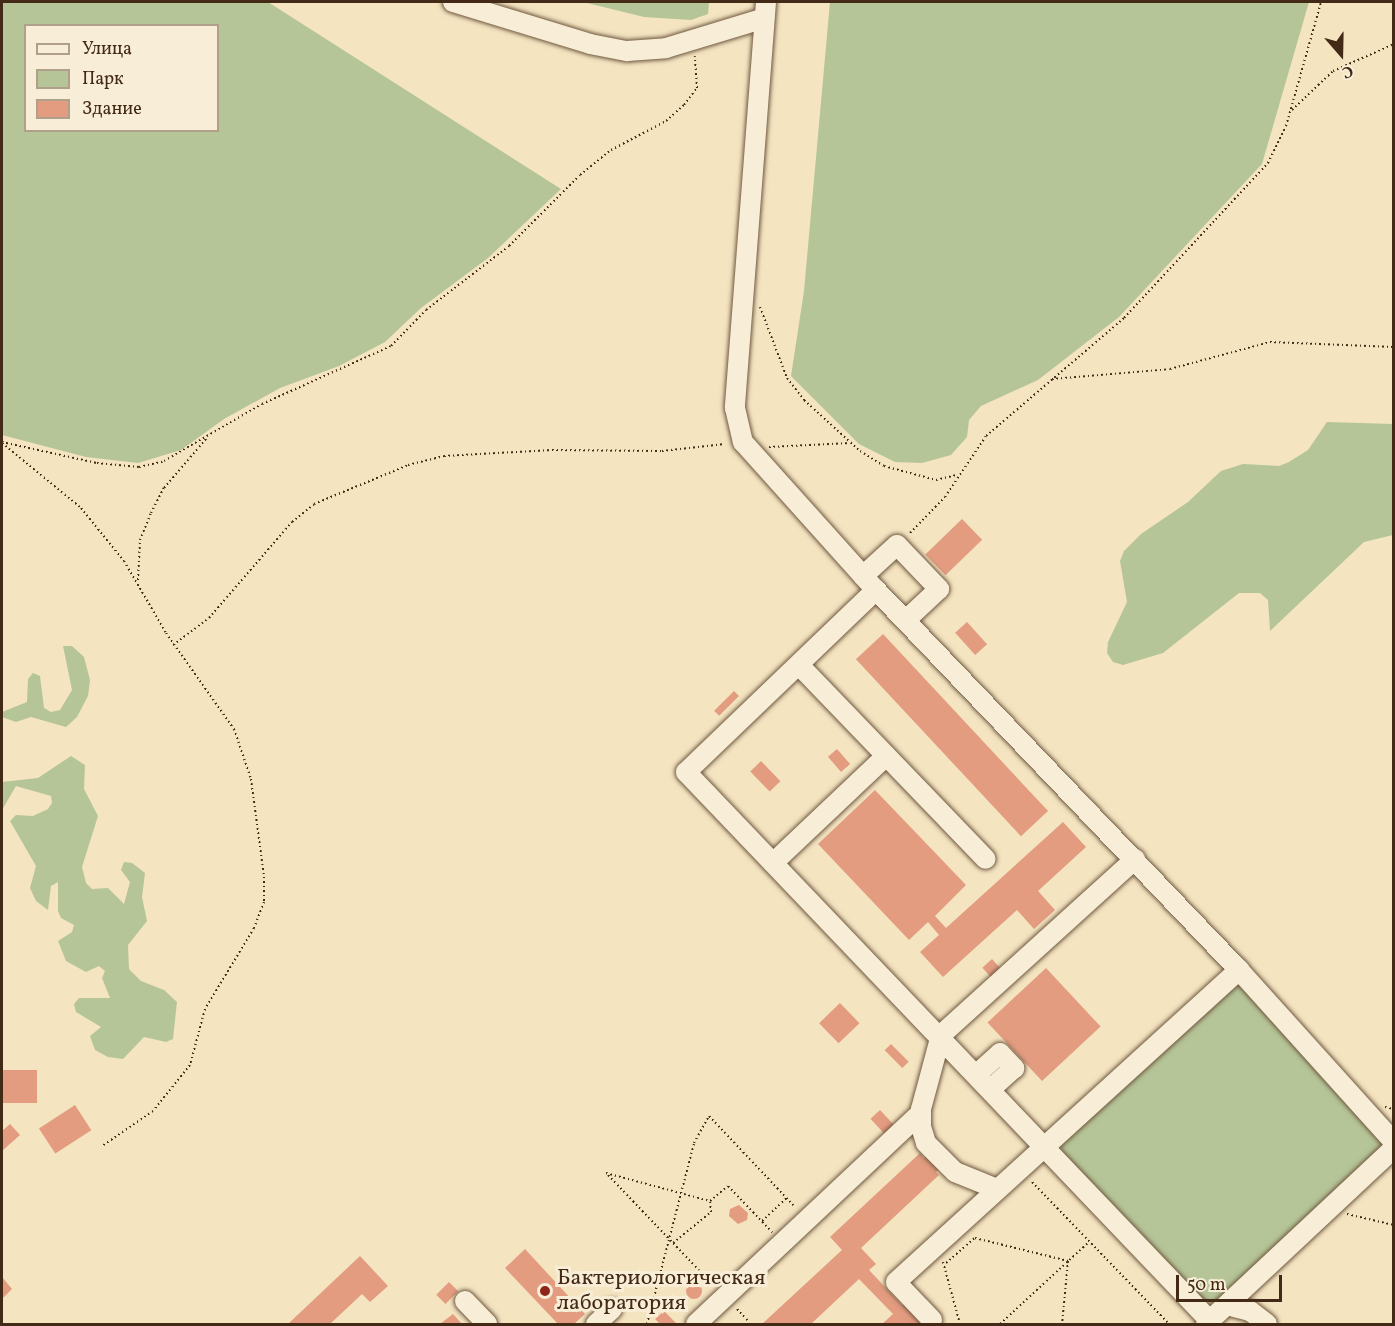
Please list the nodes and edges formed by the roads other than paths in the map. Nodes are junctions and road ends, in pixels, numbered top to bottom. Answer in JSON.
{"nodes":[{"id":1,"x":453,"y":2,"type":"edge"},
{"id":2,"x":765,"y":10,"type":"edge"},
{"id":3,"x":870,"y":583,"type":"junction"},
{"id":4,"x":906,"y":620,"type":"junction"},
{"id":5,"x":799,"y":665,"type":"junction"},
{"id":6,"x":886,"y":756,"type":"junction"},
{"id":7,"x":986,"y":859,"type":"dead end"},
{"id":8,"x":1135,"y":860,"type":"junction"},
{"id":9,"x":773,"y":862,"type":"junction"},
{"id":10,"x":1239,"y":970,"type":"junction"},
{"id":11,"x":941,"y":1035,"type":"junction"},
{"id":12,"x":977,"y":1074,"type":"junction"},
{"id":13,"x":991,"y":1089,"type":"junction"},
{"id":14,"x":921,"y":1113,"type":"junction"},
{"id":15,"x":1394,"y":1142,"type":"edge"},
{"id":16,"x":1045,"y":1146,"type":"junction"},
{"id":17,"x":1394,"y":1148,"type":"edge"},
{"id":18,"x":997,"y":1189,"type":"junction"},
{"id":19,"x":465,"y":1301,"type":"dead end"},
{"id":20,"x":1227,"y":1305,"type":"junction"},
{"id":21,"x":612,"y":1309,"type":"dead end"},
{"id":22,"x":932,"y":1320,"type":"dead end"},
{"id":23,"x":1208,"y":1323,"type":"edge"},
{"id":24,"x":487,"y":1324,"type":"edge"},
{"id":25,"x":596,"y":1324,"type":"edge"},
{"id":26,"x":696,"y":1324,"type":"edge"},
{"id":27,"x":1267,"y":1324,"type":"edge"}],
"edges":[{"from":1,"to":2,"type":"street"},
{"from":2,"to":3,"type":"street"},
{"from":3,"to":4,"type":"street"},
{"from":3,"to":4,"type":"street"},
{"from":3,"to":5,"type":"street"},
{"from":4,"to":8,"type":"street"},
{"from":5,"to":6,"type":"street"},
{"from":5,"to":9,"type":"street"},
{"from":6,"to":7,"type":"street"},
{"from":6,"to":9,"type":"street"},
{"from":8,"to":10,"type":"street"},
{"from":8,"to":11,"type":"street"},
{"from":9,"to":11,"type":"street"},
{"from":10,"to":15,"type":"street"},
{"from":10,"to":16,"type":"street"},
{"from":11,"to":12,"type":"street"},
{"from":11,"to":14,"type":"street"},
{"from":12,"to":13,"type":"street"},
{"from":12,"to":13,"type":"street"},
{"from":13,"to":16,"type":"street"},
{"from":14,"to":18,"type":"street"},
{"from":14,"to":26,"type":"street"},
{"from":16,"to":18,"type":"street"},
{"from":16,"to":23,"type":"street"},
{"from":17,"to":20,"type":"street"},
{"from":18,"to":22,"type":"street"},
{"from":19,"to":24,"type":"street"},
{"from":20,"to":23,"type":"street"},
{"from":20,"to":27,"type":"street"},
{"from":21,"to":25,"type":"street"}]}
